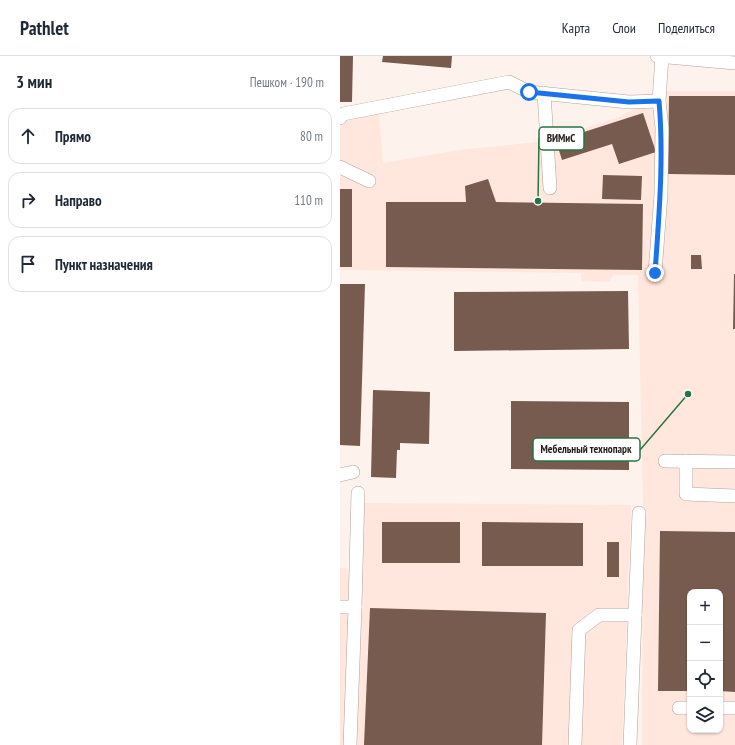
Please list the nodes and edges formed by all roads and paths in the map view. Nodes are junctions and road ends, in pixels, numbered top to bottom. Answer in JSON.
{"nodes":[{"id":1,"x":657,"y":56,"type":"edge"},
{"id":2,"x":662,"y":56,"type":"edge"},
{"id":3,"x":735,"y":63,"type":"edge"},
{"id":4,"x":544,"y":93,"type":"junction"},
{"id":5,"x":659,"y":101,"type":"junction"},
{"id":6,"x":340,"y":118,"type":"edge"},
{"id":7,"x":340,"y":167,"type":"edge"},
{"id":8,"x":369,"y":181,"type":"dead end"},
{"id":9,"x":550,"y":188,"type":"dead end"},
{"id":10,"x":655,"y":273,"type":"dead end"},
{"id":11,"x":665,"y":461,"type":"dead end"},
{"id":12,"x":686,"y":461,"type":"junction"},
{"id":13,"x":735,"y":462,"type":"edge"},
{"id":14,"x":353,"y":472,"type":"dead end"},
{"id":15,"x":340,"y":475,"type":"edge"},
{"id":16,"x":358,"y":493,"type":"dead end"},
{"id":17,"x":735,"y":496,"type":"edge"},
{"id":18,"x":639,"y":513,"type":"dead end"},
{"id":19,"x":340,"y":607,"type":"edge"},
{"id":20,"x":355,"y":607,"type":"junction"},
{"id":21,"x":635,"y":615,"type":"junction"},
{"id":22,"x":723,"y":708,"type":"edge"},
{"id":23,"x":735,"y":708,"type":"edge"},
{"id":24,"x":350,"y":745,"type":"edge"},
{"id":25,"x":575,"y":745,"type":"edge"},
{"id":26,"x":630,"y":745,"type":"edge"}],
"edges":[{"from":1,"to":2,"type":"street"},
{"from":2,"to":3,"type":"street"},
{"from":2,"to":5,"type":"street"},
{"from":4,"to":5,"type":"street"},
{"from":4,"to":6,"type":"street"},
{"from":4,"to":9,"type":"street"},
{"from":5,"to":10,"type":"street"},
{"from":7,"to":8,"type":"street"},
{"from":11,"to":12,"type":"street"},
{"from":12,"to":13,"type":"street"},
{"from":12,"to":17,"type":"street"},
{"from":14,"to":15,"type":"street"},
{"from":16,"to":20,"type":"street"},
{"from":18,"to":21,"type":"street"},
{"from":19,"to":20,"type":"street"},
{"from":20,"to":24,"type":"street"},
{"from":21,"to":25,"type":"street"},
{"from":21,"to":26,"type":"street"},
{"from":22,"to":23,"type":"street"}]}
